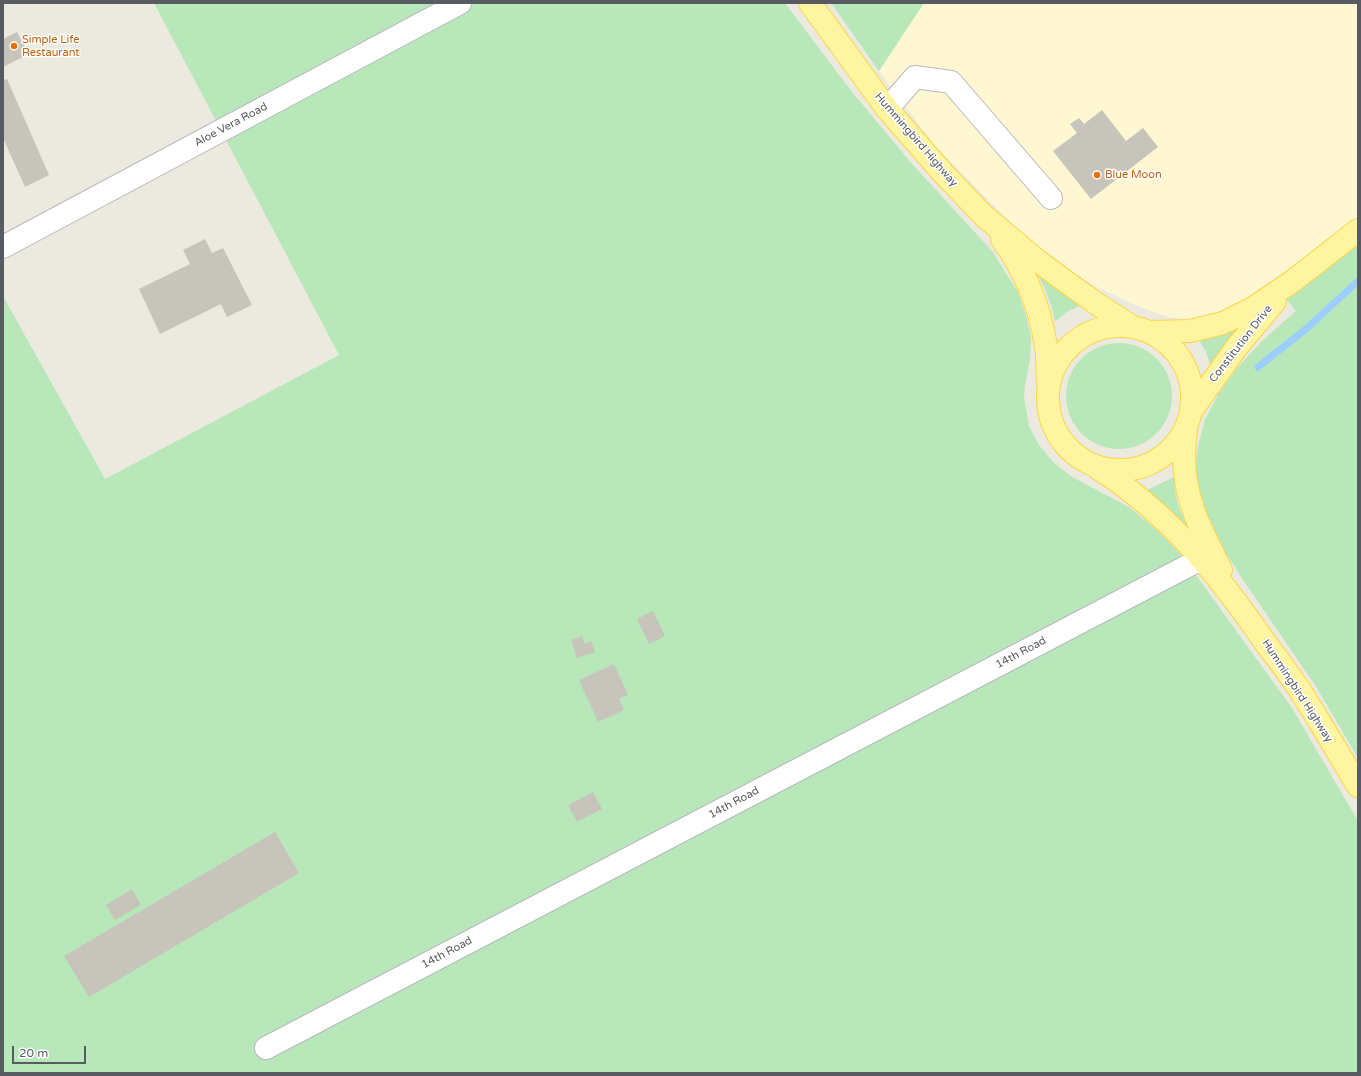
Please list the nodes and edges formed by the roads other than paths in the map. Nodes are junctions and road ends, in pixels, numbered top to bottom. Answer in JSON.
{"nodes":[{"id":1,"x":460,"y":3,"type":"edge"},
{"id":2,"x":810,"y":3,"type":"edge"},
{"id":3,"x":886,"y":109,"type":"junction"},
{"id":4,"x":1051,"y":198,"type":"dead end"},
{"id":5,"x":984,"y":216,"type":"junction"},
{"id":6,"x":1358,"y":230,"type":"edge"},
{"id":7,"x":3,"y":247,"type":"edge"},
{"id":8,"x":1293,"y":280,"type":"junction"},
{"id":9,"x":1141,"y":330,"type":"junction"},
{"id":10,"x":1048,"y":387,"type":"junction"},
{"id":11,"x":1189,"y":419,"type":"junction"},
{"id":12,"x":1092,"y":464,"type":"junction"},
{"id":13,"x":1201,"y":559,"type":"junction"},
{"id":14,"x":1234,"y":597,"type":"junction"},
{"id":15,"x":1358,"y":786,"type":"edge"},
{"id":16,"x":266,"y":1048,"type":"dead end"}],
"edges":[{"from":1,"to":7,"type":"street","name":"Aloe Vera Road"},
{"from":2,"to":3,"type":"main road","name":"Hummingbird Highway"},
{"from":3,"to":4,"type":"street"},
{"from":3,"to":5,"type":"main road","name":"Hummingbird Highway"},
{"from":5,"to":9,"type":"main road","name":"Hummingbird Highway"},
{"from":5,"to":10,"type":"main road","name":"Hummingbird Highway"},
{"from":6,"to":8,"type":"main road","name":"Constitution Drive"},
{"from":8,"to":9,"type":"main road","name":"Constitution Drive"},
{"from":8,"to":11,"type":"main road","name":"Constitution Drive"},
{"from":9,"to":10,"type":"main road","name":"Constitution Drive"},
{"from":9,"to":11,"type":"main road","name":"Hummingbird Highway"},
{"from":10,"to":12,"type":"main road","name":"Hummingbird Highway"},
{"from":11,"to":12,"type":"main road","name":"Constitution Drive"},
{"from":11,"to":14,"type":"main road","name":"Hummingbird Highway"},
{"from":12,"to":13,"type":"main road","name":"Hummingbird Highway"},
{"from":13,"to":14,"type":"main road","name":"Hummingbird Highway"},
{"from":13,"to":16,"type":"street","name":"14th Road"},
{"from":14,"to":15,"type":"main road","name":"Hummingbird Highway"}]}
